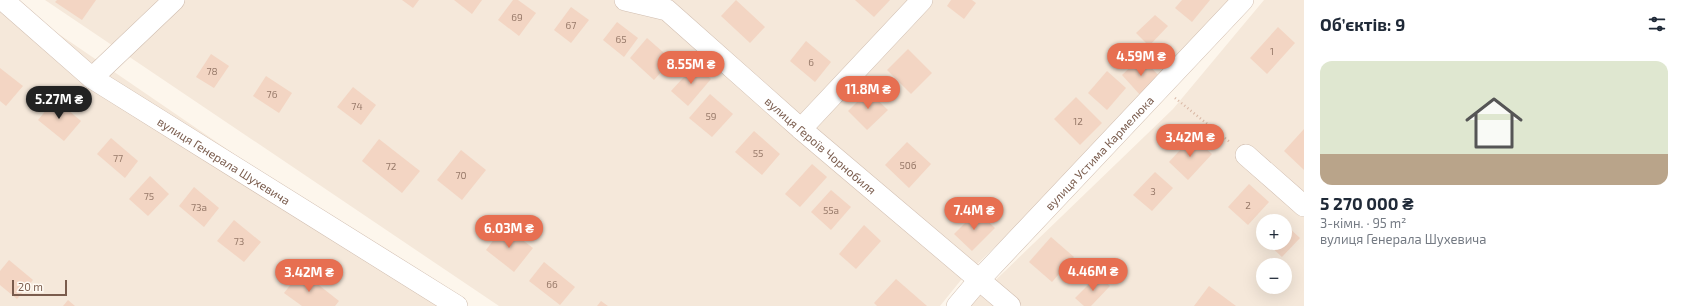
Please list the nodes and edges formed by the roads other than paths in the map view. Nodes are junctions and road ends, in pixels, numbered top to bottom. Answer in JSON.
{"nodes":[{"id":1,"x":3,"y":0,"type":"edge"},
{"id":2,"x":174,"y":0,"type":"edge"},
{"id":3,"x":625,"y":0,"type":"edge"},
{"id":4,"x":922,"y":0,"type":"edge"},
{"id":5,"x":1243,"y":0,"type":"edge"},
{"id":6,"x":92,"y":78,"type":"junction"},
{"id":7,"x":801,"y":129,"type":"junction"},
{"id":8,"x":1246,"y":155,"type":"road end"},
{"id":9,"x":1304,"y":206,"type":"edge"},
{"id":10,"x":979,"y":280,"type":"junction"},
{"id":11,"x":456,"y":306,"type":"edge"},
{"id":12,"x":958,"y":306,"type":"edge"},
{"id":13,"x":1010,"y":306,"type":"edge"}],
"edges":[{"from":1,"to":6,"type":"street","name":"вулиця Генерала Шухевича"},
{"from":2,"to":6,"type":"street"},
{"from":3,"to":7,"type":"street","name":"вулиця Героїв Чорнобиля"},
{"from":4,"to":7,"type":"street"},
{"from":5,"to":10,"type":"street","name":"вулиця Устима Кармелюка"},
{"from":6,"to":11,"type":"street","name":"вулиця Генерала Шухевича"},
{"from":7,"to":10,"type":"street","name":"вулиця Героїв Чорнобиля"},
{"from":8,"to":9,"type":"street"},
{"from":10,"to":12,"type":"street","name":"вулиця Устима Кармелюка"},
{"from":10,"to":13,"type":"street","name":"вулиця Героїв Чорнобиля"}]}
